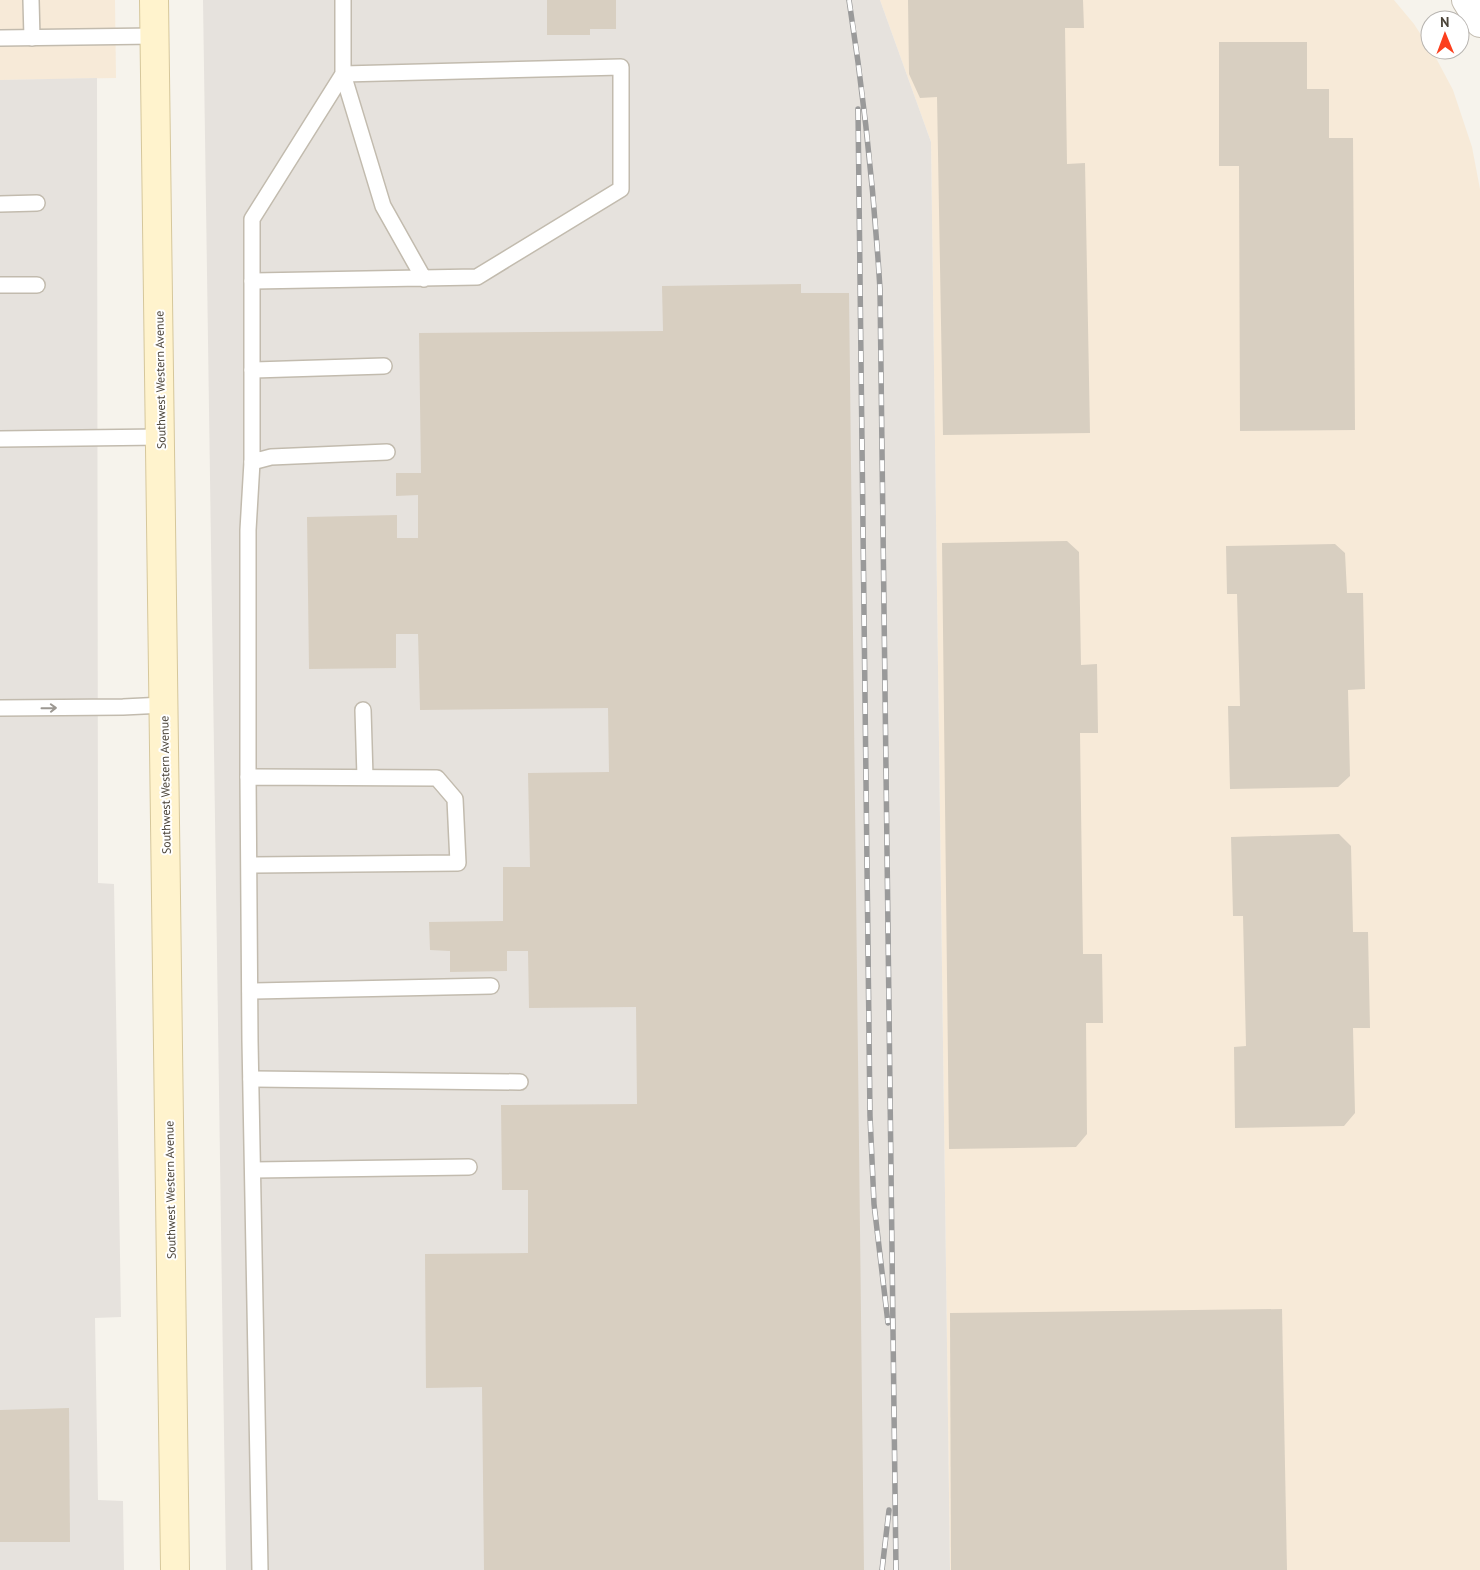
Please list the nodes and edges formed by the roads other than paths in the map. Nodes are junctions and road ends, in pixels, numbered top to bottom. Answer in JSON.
{"nodes":[{"id":1,"x":32,"y":0,"type":"edge"},
{"id":2,"x":154,"y":0,"type":"edge"},
{"id":3,"x":343,"y":0,"type":"edge"},
{"id":4,"x":1466,"y":0,"type":"edge"},
{"id":5,"x":1480,"y":23,"type":"edge"},
{"id":6,"x":155,"y":36,"type":"junction"},
{"id":7,"x":0,"y":38,"type":"edge"},
{"id":8,"x":32,"y":38,"type":"junction"},
{"id":9,"x":343,"y":74,"type":"junction"},
{"id":10,"x":37,"y":203,"type":"dead end"},
{"id":11,"x":0,"y":204,"type":"edge"},
{"id":12,"x":424,"y":279,"type":"junction"},
{"id":13,"x":252,"y":281,"type":"junction"},
{"id":14,"x":0,"y":285,"type":"edge"},
{"id":15,"x":37,"y":285,"type":"dead end"},
{"id":16,"x":384,"y":366,"type":"dead end"},
{"id":17,"x":252,"y":370,"type":"junction"},
{"id":18,"x":161,"y":437,"type":"junction"},
{"id":19,"x":0,"y":439,"type":"edge"},
{"id":20,"x":387,"y":452,"type":"dead end"},
{"id":21,"x":252,"y":462,"type":"junction"},
{"id":22,"x":164,"y":705,"type":"junction"},
{"id":23,"x":0,"y":708,"type":"edge"},
{"id":24,"x":363,"y":710,"type":"dead end"},
{"id":25,"x":365,"y":777,"type":"junction"},
{"id":26,"x":248,"y":778,"type":"junction"},
{"id":27,"x":249,"y":864,"type":"junction"},
{"id":28,"x":491,"y":986,"type":"dead end"},
{"id":29,"x":250,"y":991,"type":"junction"},
{"id":30,"x":251,"y":1079,"type":"junction"},
{"id":31,"x":520,"y":1082,"type":"dead end"},
{"id":32,"x":469,"y":1167,"type":"dead end"},
{"id":33,"x":253,"y":1170,"type":"junction"},
{"id":34,"x":175,"y":1570,"type":"edge"},
{"id":35,"x":260,"y":1570,"type":"edge"}],
"edges":[{"from":1,"to":8,"type":"lane"},
{"from":2,"to":6,"type":"main road","name":"Southwest Western Avenue"},
{"from":3,"to":9,"type":"lane"},
{"from":4,"to":5,"type":"street"},
{"from":6,"to":8,"type":"lane"},
{"from":6,"to":18,"type":"main road","name":"Southwest Western Avenue"},
{"from":7,"to":8,"type":"lane"},
{"from":9,"to":12,"type":"lane"},
{"from":9,"to":12,"type":"lane"},
{"from":9,"to":13,"type":"lane"},
{"from":10,"to":11,"type":"lane"},
{"from":12,"to":13,"type":"lane"},
{"from":13,"to":17,"type":"lane"},
{"from":14,"to":15,"type":"lane"},
{"from":16,"to":17,"type":"lane"},
{"from":17,"to":21,"type":"lane"},
{"from":18,"to":19,"type":"lane"},
{"from":18,"to":22,"type":"main road","name":"Southwest Western Avenue"},
{"from":20,"to":21,"type":"lane"},
{"from":21,"to":26,"type":"lane"},
{"from":23,"to":22,"type":"lane","one_way":true},
{"from":22,"to":34,"type":"main road","name":"Southwest Western Avenue"},
{"from":24,"to":25,"type":"lane"},
{"from":25,"to":26,"type":"lane"},
{"from":25,"to":27,"type":"lane"},
{"from":26,"to":27,"type":"lane"},
{"from":27,"to":29,"type":"lane"},
{"from":28,"to":29,"type":"lane"},
{"from":29,"to":30,"type":"lane"},
{"from":30,"to":31,"type":"lane"},
{"from":30,"to":33,"type":"lane"},
{"from":32,"to":33,"type":"lane"},
{"from":33,"to":35,"type":"lane"}]}
